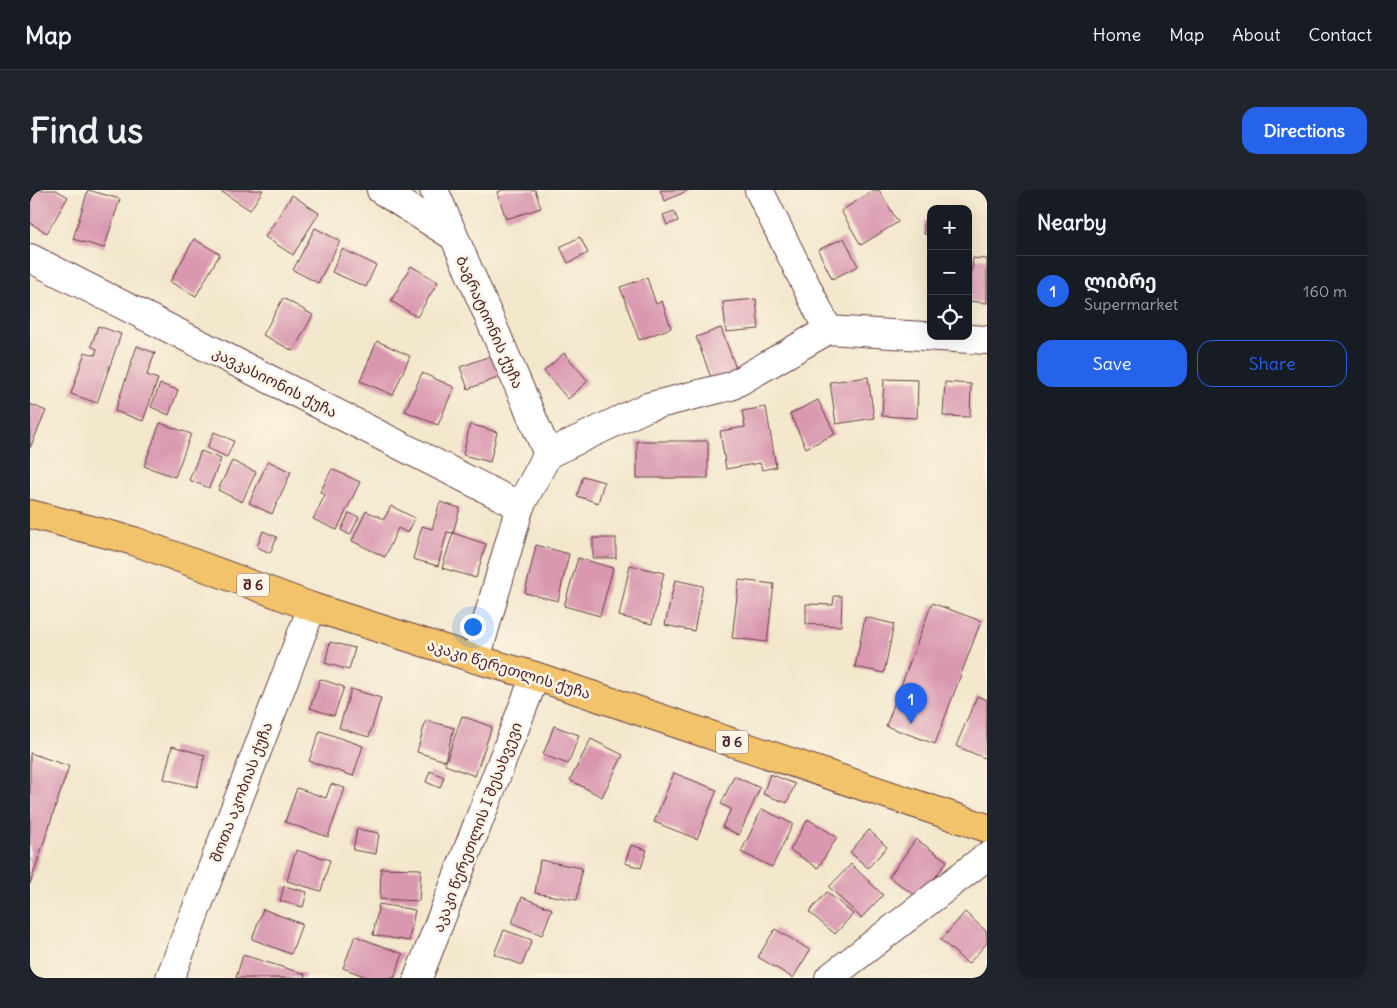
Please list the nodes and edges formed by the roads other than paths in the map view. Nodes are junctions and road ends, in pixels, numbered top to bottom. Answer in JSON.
{"nodes":[{"id":1,"x":381,"y":190,"type":"edge"},
{"id":2,"x":434,"y":190,"type":"edge"},
{"id":3,"x":759,"y":190,"type":"edge"},
{"id":4,"x":452,"y":236,"type":"junction"},
{"id":5,"x":30,"y":258,"type":"edge"},
{"id":6,"x":828,"y":330,"type":"junction"},
{"id":7,"x":987,"y":340,"type":"edge"},
{"id":8,"x":548,"y":454,"type":"junction"},
{"id":9,"x":520,"y":506,"type":"junction"},
{"id":10,"x":30,"y":514,"type":"edge"},
{"id":11,"x":312,"y":607,"type":"junction"},
{"id":12,"x":476,"y":660,"type":"junction"},
{"id":13,"x":535,"y":676,"type":"junction"},
{"id":14,"x":987,"y":828,"type":"edge"},
{"id":15,"x":987,"y":856,"type":"edge"},
{"id":16,"x":170,"y":978,"type":"edge"},
{"id":17,"x":418,"y":978,"type":"edge"},
{"id":18,"x":829,"y":978,"type":"edge"}],
"edges":[{"from":1,"to":4,"type":"street"},
{"from":2,"to":4,"type":"street","name":"ბაგრატიონის ქუჩა"},
{"from":3,"to":6,"type":"street"},
{"from":4,"to":8,"type":"street","name":"ბაგრატიონის ქუჩა"},
{"from":5,"to":9,"type":"street","name":"კავკასიონის ქუჩა"},
{"from":6,"to":7,"type":"street"},
{"from":6,"to":8,"type":"street"},
{"from":8,"to":9,"type":"street"},
{"from":9,"to":12,"type":"street"},
{"from":10,"to":11,"type":"main road","name":"აკაკი წერეთლის ქუჩა","number":"შ 6"},
{"from":11,"to":12,"type":"main road","name":"აკაკი წერეთლის ქუჩა","number":"შ 6"},
{"from":11,"to":16,"type":"street","name":"შოთა აკობიას ქუჩა"},
{"from":12,"to":13,"type":"main road","name":"აკაკი წერეთლის ქუჩა","number":"შ 6"},
{"from":13,"to":14,"type":"main road","name":"აკაკი წერეთლის ქუჩა","number":"შ 6"},
{"from":13,"to":17,"type":"street","name":"აკაკი წერეთლის I შესახვევი"},
{"from":15,"to":18,"type":"street"}]}
